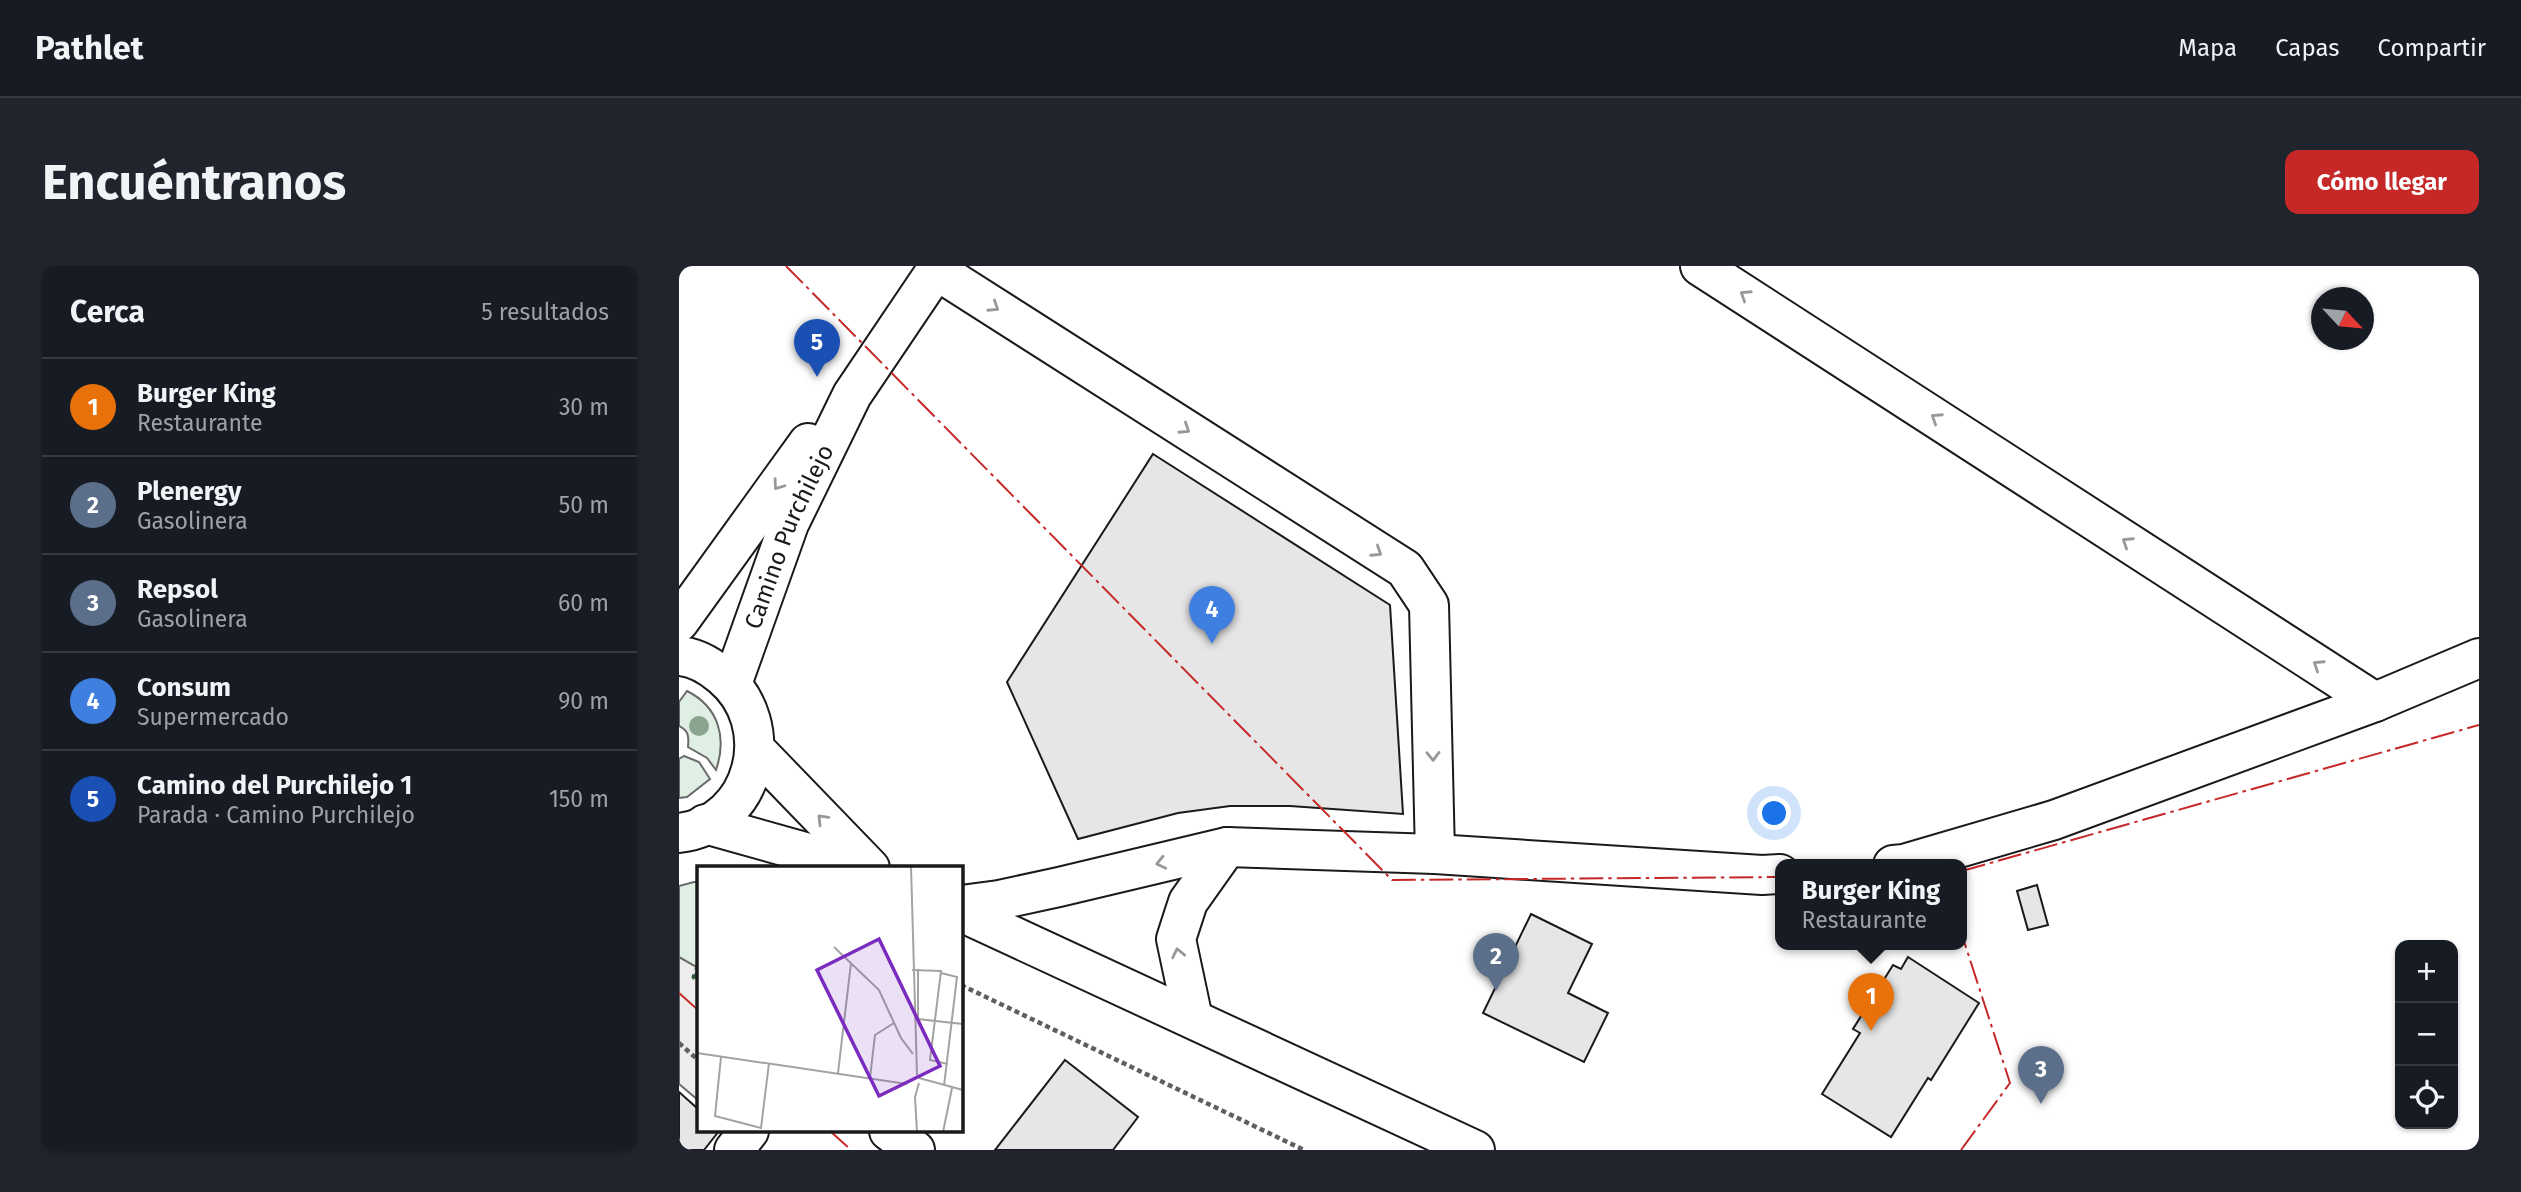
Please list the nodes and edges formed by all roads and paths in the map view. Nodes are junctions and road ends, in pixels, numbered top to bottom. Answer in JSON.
{"nodes":[{"id":1,"x":1700,"y":266,"type":"edge"},
{"id":2,"x":937,"y":268,"type":"edge"},
{"id":3,"x":852,"y":394,"type":"junction"},
{"id":4,"x":679,"y":621,"type":"edge"},
{"id":5,"x":679,"y":656,"type":"edge"},
{"id":6,"x":2479,"y":658,"type":"edge"},
{"id":7,"x":732,"y":684,"type":"junction"},
{"id":8,"x":2375,"y":702,"type":"junction"},
{"id":9,"x":755,"y":749,"type":"junction"},
{"id":10,"x":692,"y":829,"type":"edge"},
{"id":11,"x":1227,"y":847,"type":"junction"},
{"id":12,"x":1435,"y":854,"type":"junction"},
{"id":13,"x":1921,"y":859,"type":"edge"},
{"id":14,"x":853,"y":866,"type":"edge"},
{"id":15,"x":868,"y":866,"type":"edge"},
{"id":16,"x":1775,"y":873,"type":"edge"},
{"id":17,"x":963,"y":905,"type":"edge"},
{"id":18,"x":963,"y":913,"type":"edge"},
{"id":19,"x":963,"y":986,"type":"edge"},
{"id":20,"x":1193,"y":1019,"type":"junction"},
{"id":21,"x":679,"y":1043,"type":"edge"},
{"id":22,"x":697,"y":1059,"type":"edge"},
{"id":23,"x":748,"y":1132,"type":"edge"},
{"id":24,"x":890,"y":1132,"type":"edge"},
{"id":25,"x":734,"y":1150,"type":"edge"},
{"id":26,"x":915,"y":1150,"type":"edge"},
{"id":27,"x":1304,"y":1150,"type":"edge"},
{"id":28,"x":1475,"y":1150,"type":"edge"}],
"edges":[{"from":8,"to":1,"type":"street","one_way":true},
{"from":2,"to":3,"type":"street","name":"Camino Purchilejo"},
{"from":2,"to":12,"type":"street","one_way":true},
{"from":3,"to":4,"type":"street","name":"Camino Purchilejo","one_way":true},
{"from":3,"to":7,"type":"street","name":"Camino Purchilejo"},
{"from":5,"to":7,"type":"street"},
{"from":6,"to":8,"type":"street"},
{"from":7,"to":9,"type":"street"},
{"from":8,"to":13,"type":"street"},
{"from":9,"to":10,"type":"street"},
{"from":15,"to":9,"type":"street","one_way":true},
{"from":10,"to":14,"type":"street"},
{"from":11,"to":12,"type":"street"},
{"from":11,"to":17,"type":"street","one_way":true},
{"from":20,"to":11,"type":"street","one_way":true},
{"from":12,"to":16,"type":"street"},
{"from":18,"to":20,"type":"street"},
{"from":19,"to":27,"type":"path"},
{"from":20,"to":28,"type":"street"},
{"from":21,"to":22,"type":"path"},
{"from":23,"to":25,"type":"street"},
{"from":24,"to":26,"type":"street"}]}
